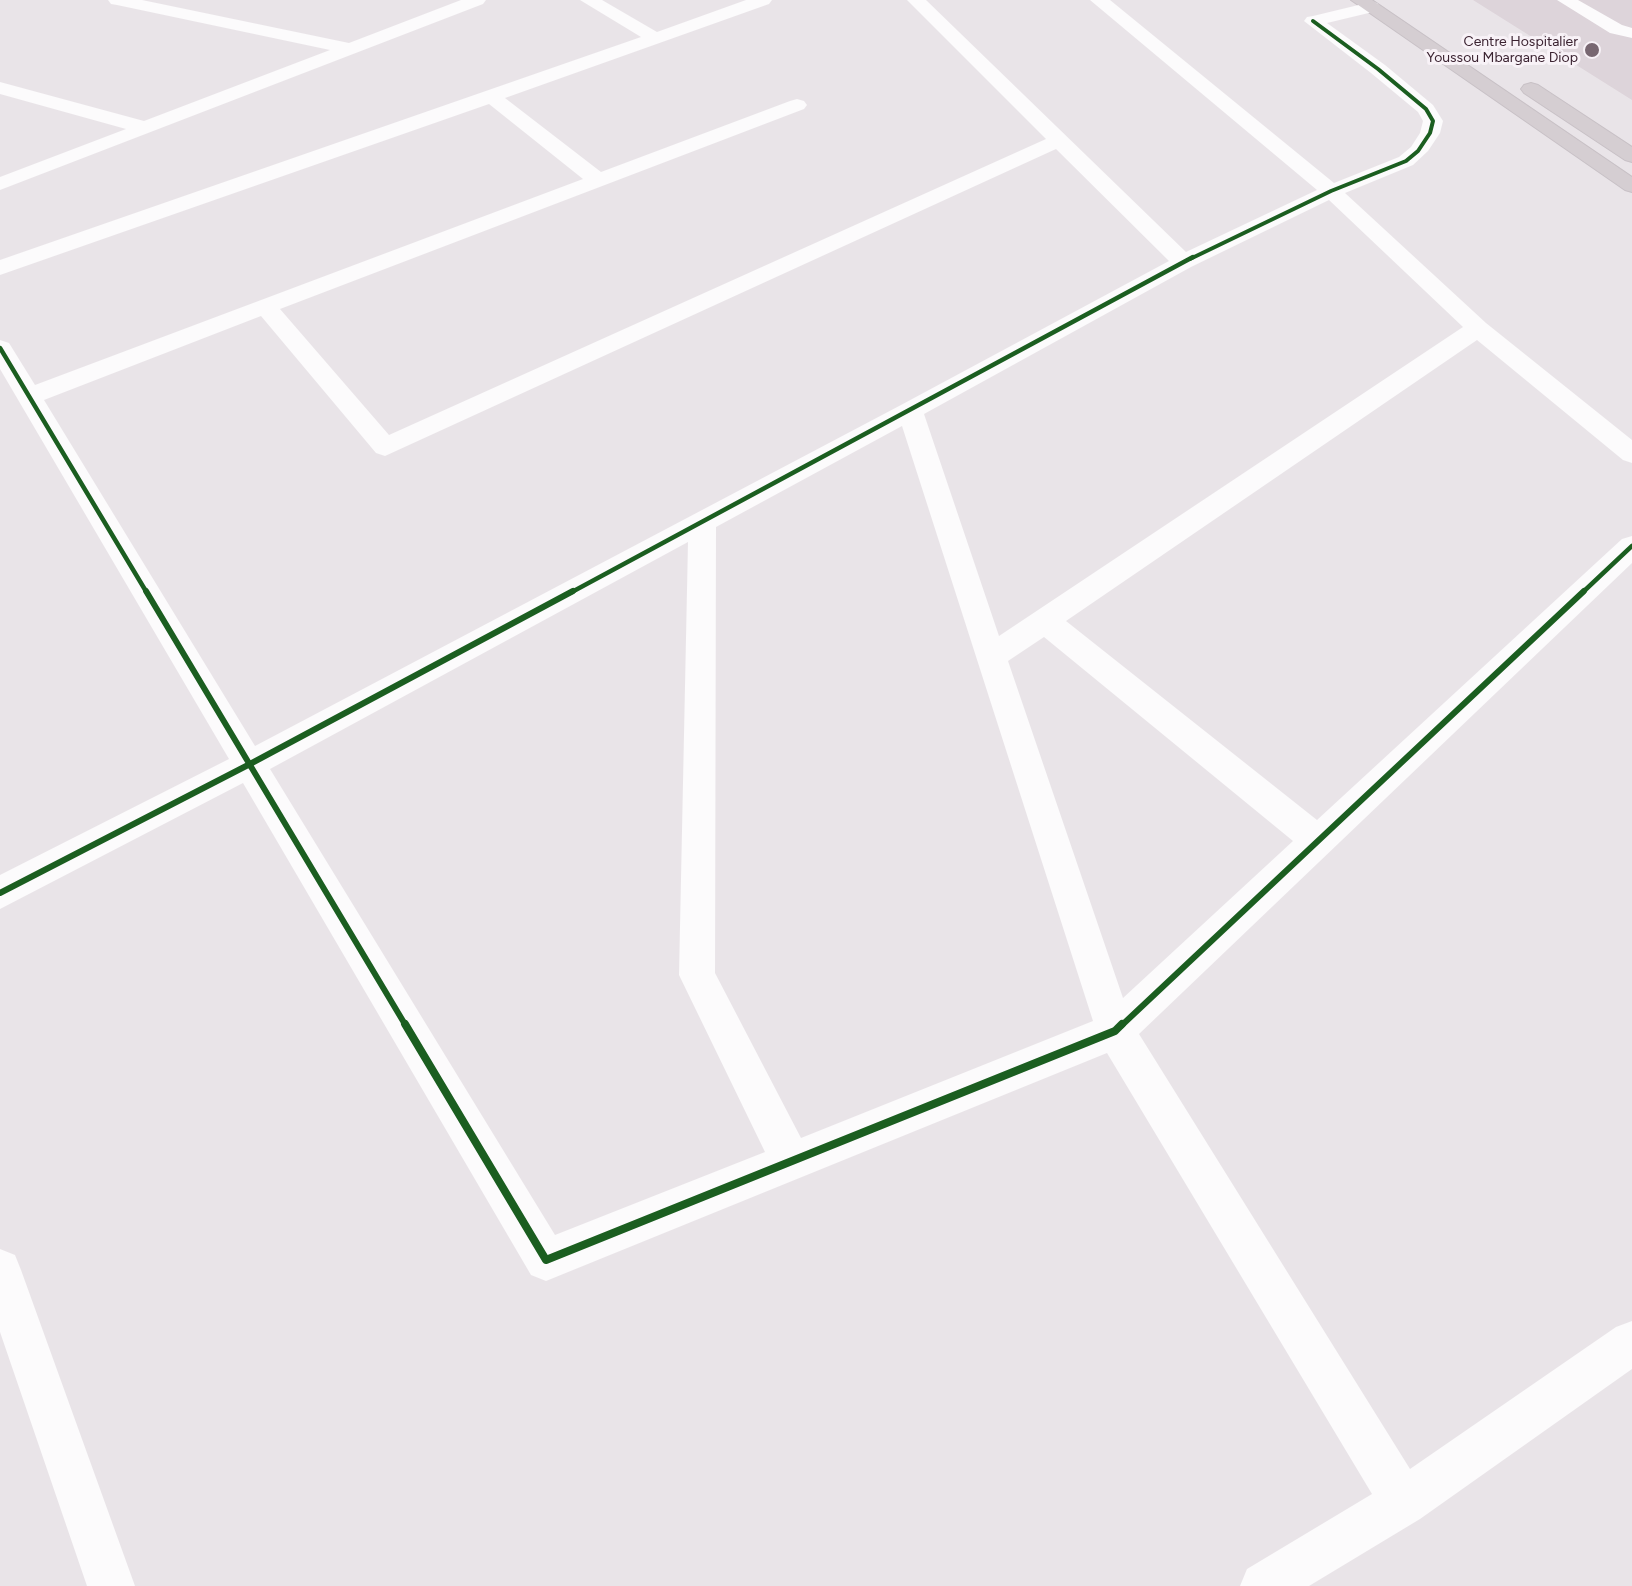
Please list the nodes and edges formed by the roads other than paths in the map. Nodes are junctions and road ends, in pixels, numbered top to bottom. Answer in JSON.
{"nodes":[{"id":1,"x":117,"y":0,"type":"edge"},
{"id":2,"x":477,"y":0,"type":"edge"},
{"id":3,"x":589,"y":0,"type":"edge"},
{"id":4,"x":763,"y":0,"type":"edge"},
{"id":5,"x":916,"y":0,"type":"edge"},
{"id":6,"x":1099,"y":0,"type":"edge"},
{"id":7,"x":1566,"y":0,"type":"edge"},
{"id":8,"x":1365,"y":4,"type":"edge"},
{"id":9,"x":226,"y":6,"type":"dead end"},
{"id":10,"x":207,"y":19,"type":"junction"},
{"id":11,"x":1632,"y":33,"type":"edge"},
{"id":12,"x":655,"y":38,"type":"junction"},
{"id":13,"x":350,"y":49,"type":"junction"},
{"id":14,"x":1516,"y":80,"type":"dead end"},
{"id":15,"x":0,"y":88,"type":"edge"},
{"id":16,"x":491,"y":96,"type":"junction"},
{"id":17,"x":797,"y":105,"type":"dead end"},
{"id":18,"x":146,"y":128,"type":"junction"},
{"id":19,"x":1059,"y":140,"type":"junction"},
{"id":20,"x":1632,"y":156,"type":"edge"},
{"id":21,"x":599,"y":181,"type":"junction"},
{"id":22,"x":0,"y":184,"type":"edge"},
{"id":23,"x":1632,"y":186,"type":"edge"},
{"id":24,"x":1331,"y":191,"type":"junction"},
{"id":25,"x":1183,"y":262,"type":"junction"},
{"id":26,"x":0,"y":268,"type":"edge"},
{"id":27,"x":265,"y":306,"type":"junction"},
{"id":28,"x":1478,"y":328,"type":"junction"},
{"id":29,"x":0,"y":348,"type":"edge"},
{"id":30,"x":29,"y":396,"type":"junction"},
{"id":31,"x":910,"y":411,"type":"junction"},
{"id":32,"x":1632,"y":454,"type":"edge"},
{"id":33,"x":702,"y":523,"type":"junction"},
{"id":34,"x":1632,"y":546,"type":"edge"},
{"id":35,"x":1045,"y":621,"type":"junction"},
{"id":36,"x":991,"y":657,"type":"junction"},
{"id":37,"x":250,"y":764,"type":"junction"},
{"id":38,"x":1318,"y":841,"type":"junction"},
{"id":39,"x":0,"y":893,"type":"edge"},
{"id":40,"x":1115,"y":1031,"type":"junction"},
{"id":41,"x":791,"y":1161,"type":"junction"},
{"id":42,"x":1,"y":1279,"type":"edge"},
{"id":43,"x":1632,"y":1343,"type":"edge"},
{"id":44,"x":1403,"y":1502,"type":"junction"},
{"id":45,"x":111,"y":1586,"type":"edge"},
{"id":46,"x":1264,"y":1586,"type":"edge"}],
"edges":[{"from":1,"to":10,"type":"street"},
{"from":2,"to":13,"type":"street"},
{"from":3,"to":12,"type":"street"},
{"from":4,"to":12,"type":"street"},
{"from":5,"to":19,"type":"street"},
{"from":6,"to":24,"type":"street"},
{"from":7,"to":11,"type":"street"},
{"from":8,"to":23,"type":"main road"},
{"from":8,"to":24,"type":"street"},
{"from":9,"to":10,"type":"street"},
{"from":10,"to":13,"type":"street"},
{"from":12,"to":16,"type":"street"},
{"from":13,"to":18,"type":"street"},
{"from":14,"to":20,"type":"main road"},
{"from":15,"to":18,"type":"street"},
{"from":16,"to":21,"type":"street"},
{"from":16,"to":26,"type":"street"},
{"from":17,"to":21,"type":"street"},
{"from":18,"to":22,"type":"street"},
{"from":19,"to":25,"type":"street"},
{"from":19,"to":27,"type":"street"},
{"from":21,"to":27,"type":"street"},
{"from":24,"to":25,"type":"street"},
{"from":24,"to":28,"type":"street"},
{"from":25,"to":31,"type":"street"},
{"from":27,"to":30,"type":"street"},
{"from":28,"to":32,"type":"street"},
{"from":28,"to":35,"type":"street"},
{"from":29,"to":30,"type":"street"},
{"from":30,"to":37,"type":"street"},
{"from":31,"to":33,"type":"street"},
{"from":31,"to":36,"type":"street"},
{"from":33,"to":37,"type":"street"},
{"from":33,"to":41,"type":"street"},
{"from":34,"to":38,"type":"street"},
{"from":35,"to":36,"type":"street"},
{"from":35,"to":38,"type":"street"},
{"from":36,"to":40,"type":"street"},
{"from":37,"to":39,"type":"street"},
{"from":37,"to":41,"type":"street"},
{"from":38,"to":40,"type":"street"},
{"from":40,"to":41,"type":"street"},
{"from":40,"to":44,"type":"street"},
{"from":42,"to":45,"type":"street"},
{"from":43,"to":44,"type":"street"},
{"from":44,"to":46,"type":"street"}]}
